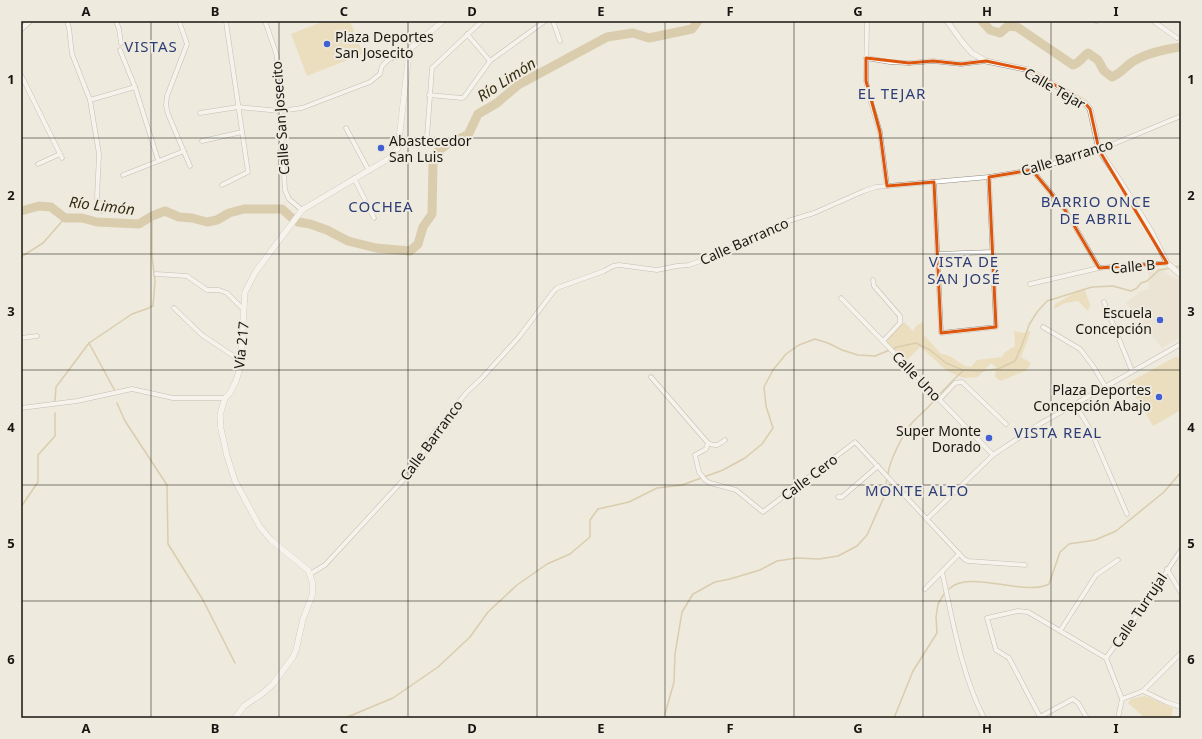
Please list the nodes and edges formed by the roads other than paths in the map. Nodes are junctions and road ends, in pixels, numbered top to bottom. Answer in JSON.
{"nodes":[{"id":1,"x":30,"y":21,"type":"edge"},
{"id":2,"x":67,"y":21,"type":"edge"},
{"id":3,"x":116,"y":21,"type":"edge"},
{"id":4,"x":179,"y":21,"type":"edge"},
{"id":5,"x":265,"y":21,"type":"edge"},
{"id":6,"x":443,"y":21,"type":"edge"},
{"id":7,"x":482,"y":21,"type":"edge"},
{"id":8,"x":545,"y":21,"type":"edge"},
{"id":9,"x":553,"y":21,"type":"edge"},
{"id":10,"x":866,"y":21,"type":"edge"},
{"id":11,"x":947,"y":21,"type":"edge"},
{"id":12,"x":1153,"y":21,"type":"edge"},
{"id":13,"x":226,"y":22,"type":"edge"},
{"id":14,"x":21,"y":30,"type":"edge"},
{"id":15,"x":467,"y":34,"type":"junction"},
{"id":16,"x":1177,"y":38,"type":"dead end"},
{"id":17,"x":560,"y":41,"type":"dead end"},
{"id":18,"x":121,"y":43,"type":"dead end"},
{"id":19,"x":120,"y":50,"type":"dead end"},
{"id":20,"x":409,"y":53,"type":"junction"},
{"id":21,"x":866,"y":58,"type":"junction"},
{"id":22,"x":490,"y":61,"type":"junction"},
{"id":23,"x":986,"y":61,"type":"junction"},
{"id":24,"x":21,"y":75,"type":"edge"},
{"id":25,"x":134,"y":87,"type":"junction"},
{"id":26,"x":429,"y":95,"type":"junction"},
{"id":27,"x":90,"y":100,"type":"junction"},
{"id":28,"x":238,"y":108,"type":"junction"},
{"id":29,"x":280,"y":111,"type":"junction"},
{"id":30,"x":200,"y":113,"type":"dead end"},
{"id":31,"x":1181,"y":116,"type":"edge"},
{"id":32,"x":346,"y":128,"type":"dead end"},
{"id":33,"x":242,"y":132,"type":"junction"},
{"id":34,"x":427,"y":137,"type":"dead end"},
{"id":35,"x":202,"y":141,"type":"dead end"},
{"id":36,"x":1099,"y":150,"type":"junction"},
{"id":37,"x":184,"y":151,"type":"junction"},
{"id":38,"x":158,"y":160,"type":"junction"},
{"id":39,"x":38,"y":164,"type":"dead end"},
{"id":40,"x":190,"y":166,"type":"dead end"},
{"id":41,"x":1032,"y":170,"type":"junction"},
{"id":42,"x":369,"y":171,"type":"junction"},
{"id":43,"x":123,"y":175,"type":"dead end"},
{"id":44,"x":989,"y":177,"type":"junction"},
{"id":45,"x":354,"y":178,"type":"junction"},
{"id":46,"x":934,"y":182,"type":"junction"},
{"id":47,"x":222,"y":185,"type":"dead end"},
{"id":48,"x":887,"y":186,"type":"junction"},
{"id":49,"x":302,"y":210,"type":"junction"},
{"id":50,"x":102,"y":211,"type":"dead end"},
{"id":51,"x":374,"y":218,"type":"dead end"},
{"id":52,"x":992,"y":252,"type":"junction"},
{"id":53,"x":938,"y":254,"type":"junction"},
{"id":54,"x":1167,"y":263,"type":"junction"},
{"id":55,"x":1099,"y":268,"type":"junction"},
{"id":56,"x":156,"y":274,"type":"dead end"},
{"id":57,"x":1181,"y":275,"type":"edge"},
{"id":58,"x":873,"y":280,"type":"dead end"},
{"id":59,"x":1030,"y":284,"type":"dead end"},
{"id":60,"x":842,"y":298,"type":"dead end"},
{"id":61,"x":1104,"y":302,"type":"dead end"},
{"id":62,"x":174,"y":308,"type":"dead end"},
{"id":63,"x":244,"y":310,"type":"junction"},
{"id":64,"x":1043,"y":327,"type":"dead end"},
{"id":65,"x":37,"y":336,"type":"dead end"},
{"id":66,"x":21,"y":338,"type":"edge"},
{"id":67,"x":883,"y":342,"type":"junction"},
{"id":68,"x":1181,"y":344,"type":"edge"},
{"id":69,"x":241,"y":361,"type":"junction"},
{"id":70,"x":1132,"y":371,"type":"junction"},
{"id":71,"x":651,"y":377,"type":"dead end"},
{"id":72,"x":1105,"y":386,"type":"junction"},
{"id":73,"x":225,"y":398,"type":"junction"},
{"id":74,"x":940,"y":399,"type":"junction"},
{"id":75,"x":1076,"y":404,"type":"junction"},
{"id":76,"x":21,"y":408,"type":"edge"},
{"id":77,"x":1006,"y":424,"type":"dead end"},
{"id":78,"x":725,"y":440,"type":"dead end"},
{"id":79,"x":708,"y":443,"type":"junction"},
{"id":80,"x":993,"y":454,"type":"junction"},
{"id":81,"x":878,"y":466,"type":"junction"},
{"id":82,"x":838,"y":497,"type":"dead end"},
{"id":83,"x":1127,"y":514,"type":"dead end"},
{"id":84,"x":927,"y":519,"type":"junction"},
{"id":85,"x":1181,"y":550,"type":"edge"},
{"id":86,"x":960,"y":554,"type":"junction"},
{"id":87,"x":1118,"y":560,"type":"dead end"},
{"id":88,"x":1025,"y":564,"type":"dead end"},
{"id":89,"x":1167,"y":569,"type":"junction"},
{"id":90,"x":942,"y":572,"type":"junction"},
{"id":91,"x":310,"y":574,"type":"junction"},
{"id":92,"x":925,"y":589,"type":"dead end"},
{"id":93,"x":1181,"y":593,"type":"edge"},
{"id":94,"x":1060,"y":631,"type":"junction"},
{"id":95,"x":1181,"y":653,"type":"edge"},
{"id":96,"x":1106,"y":658,"type":"junction"},
{"id":97,"x":1143,"y":692,"type":"junction"},
{"id":98,"x":1122,"y":699,"type":"junction"},
{"id":99,"x":1181,"y":707,"type":"edge"},
{"id":100,"x":1039,"y":717,"type":"edge"},
{"id":101,"x":235,"y":718,"type":"edge"},
{"id":102,"x":984,"y":718,"type":"edge"},
{"id":103,"x":1087,"y":718,"type":"edge"},
{"id":104,"x":1118,"y":718,"type":"edge"}],
"edges":[{"from":1,"to":14,"type":"street"},
{"from":2,"to":27,"type":"street"},
{"from":3,"to":18,"type":"street"},
{"from":4,"to":37,"type":"street"},
{"from":5,"to":29,"type":"street","name":"Calle San Josecito"},
{"from":6,"to":20,"type":"main road"},
{"from":7,"to":15,"type":"street"},
{"from":8,"to":22,"type":"street"},
{"from":9,"to":17,"type":"street"},
{"from":10,"to":21,"type":"street"},
{"from":11,"to":23,"type":"street","name":"Calle Tejar"},
{"from":12,"to":16,"type":"street"},
{"from":13,"to":28,"type":"street"},
{"from":15,"to":22,"type":"street"},
{"from":15,"to":26,"type":"street"},
{"from":19,"to":25,"type":"street"},
{"from":20,"to":29,"type":"street"},
{"from":20,"to":42,"type":"main road","name":"Vía 217"},
{"from":21,"to":23,"type":"street"},
{"from":21,"to":48,"type":"street"},
{"from":22,"to":26,"type":"street"},
{"from":23,"to":36,"type":"street","name":"Calle Tejar"},
{"from":24,"to":39,"type":"street"},
{"from":25,"to":27,"type":"street"},
{"from":25,"to":38,"type":"street"},
{"from":26,"to":34,"type":"street"},
{"from":27,"to":50,"type":"street"},
{"from":28,"to":29,"type":"street"},
{"from":28,"to":30,"type":"street"},
{"from":28,"to":33,"type":"street"},
{"from":29,"to":49,"type":"street","name":"Calle San Josecito"},
{"from":31,"to":36,"type":"street","name":"Calle Barranco"},
{"from":32,"to":42,"type":"street"},
{"from":33,"to":35,"type":"street"},
{"from":33,"to":47,"type":"street"},
{"from":36,"to":41,"type":"street","name":"Calle Barranco"},
{"from":36,"to":54,"type":"street"},
{"from":37,"to":38,"type":"street"},
{"from":37,"to":40,"type":"street"},
{"from":38,"to":43,"type":"street"},
{"from":41,"to":44,"type":"street","name":"Calle Barranco"},
{"from":41,"to":55,"type":"street"},
{"from":42,"to":45,"type":"main road","name":"Vía 217"},
{"from":44,"to":46,"type":"street","name":"Calle Barranco"},
{"from":44,"to":52,"type":"street"},
{"from":45,"to":49,"type":"main road","name":"Vía 217"},
{"from":45,"to":51,"type":"street"},
{"from":46,"to":48,"type":"street","name":"Calle Barranco"},
{"from":46,"to":53,"type":"street"},
{"from":48,"to":91,"type":"street","name":"Calle Barranco"},
{"from":49,"to":63,"type":"main road","name":"Vía 217"},
{"from":52,"to":53,"type":"street"},
{"from":52,"to":53,"type":"street"},
{"from":54,"to":55,"type":"street","name":"Calle B"},
{"from":54,"to":57,"type":"street"},
{"from":55,"to":59,"type":"street","name":"Calle B"},
{"from":56,"to":63,"type":"street"},
{"from":58,"to":67,"type":"street"},
{"from":60,"to":67,"type":"street","name":"Calle Uno"},
{"from":61,"to":70,"type":"street"},
{"from":62,"to":69,"type":"street"},
{"from":63,"to":69,"type":"main road","name":"Vía 217"},
{"from":64,"to":72,"type":"street"},
{"from":65,"to":66,"type":"street"},
{"from":67,"to":74,"type":"street","name":"Calle Uno"},
{"from":68,"to":70,"type":"street"},
{"from":69,"to":73,"type":"main road","name":"Vía 217"},
{"from":70,"to":72,"type":"street"},
{"from":71,"to":79,"type":"street"},
{"from":72,"to":75,"type":"street"},
{"from":73,"to":76,"type":"street"},
{"from":73,"to":91,"type":"main road","name":"Vía 217"},
{"from":74,"to":77,"type":"street"},
{"from":74,"to":80,"type":"street","name":"Calle Uno"},
{"from":75,"to":80,"type":"street"},
{"from":75,"to":83,"type":"street"},
{"from":78,"to":79,"type":"street"},
{"from":79,"to":81,"type":"street","name":"Calle Cero"},
{"from":80,"to":84,"type":"street"},
{"from":81,"to":82,"type":"street"},
{"from":81,"to":84,"type":"street"},
{"from":84,"to":86,"type":"street"},
{"from":85,"to":89,"type":"street","name":"Calle Turrujal"},
{"from":86,"to":88,"type":"street"},
{"from":86,"to":90,"type":"street"},
{"from":87,"to":94,"type":"street"},
{"from":89,"to":93,"type":"street"},
{"from":89,"to":96,"type":"street","name":"Calle Turrujal"},
{"from":90,"to":92,"type":"street"},
{"from":90,"to":102,"type":"street"},
{"from":91,"to":101,"type":"main road"},
{"from":94,"to":96,"type":"street"},
{"from":94,"to":100,"type":"street"},
{"from":95,"to":97,"type":"street"},
{"from":96,"to":98,"type":"street","name":"Calle Turrujal"},
{"from":97,"to":98,"type":"street"},
{"from":97,"to":99,"type":"street"},
{"from":98,"to":104,"type":"street"},
{"from":100,"to":103,"type":"street"}]}
